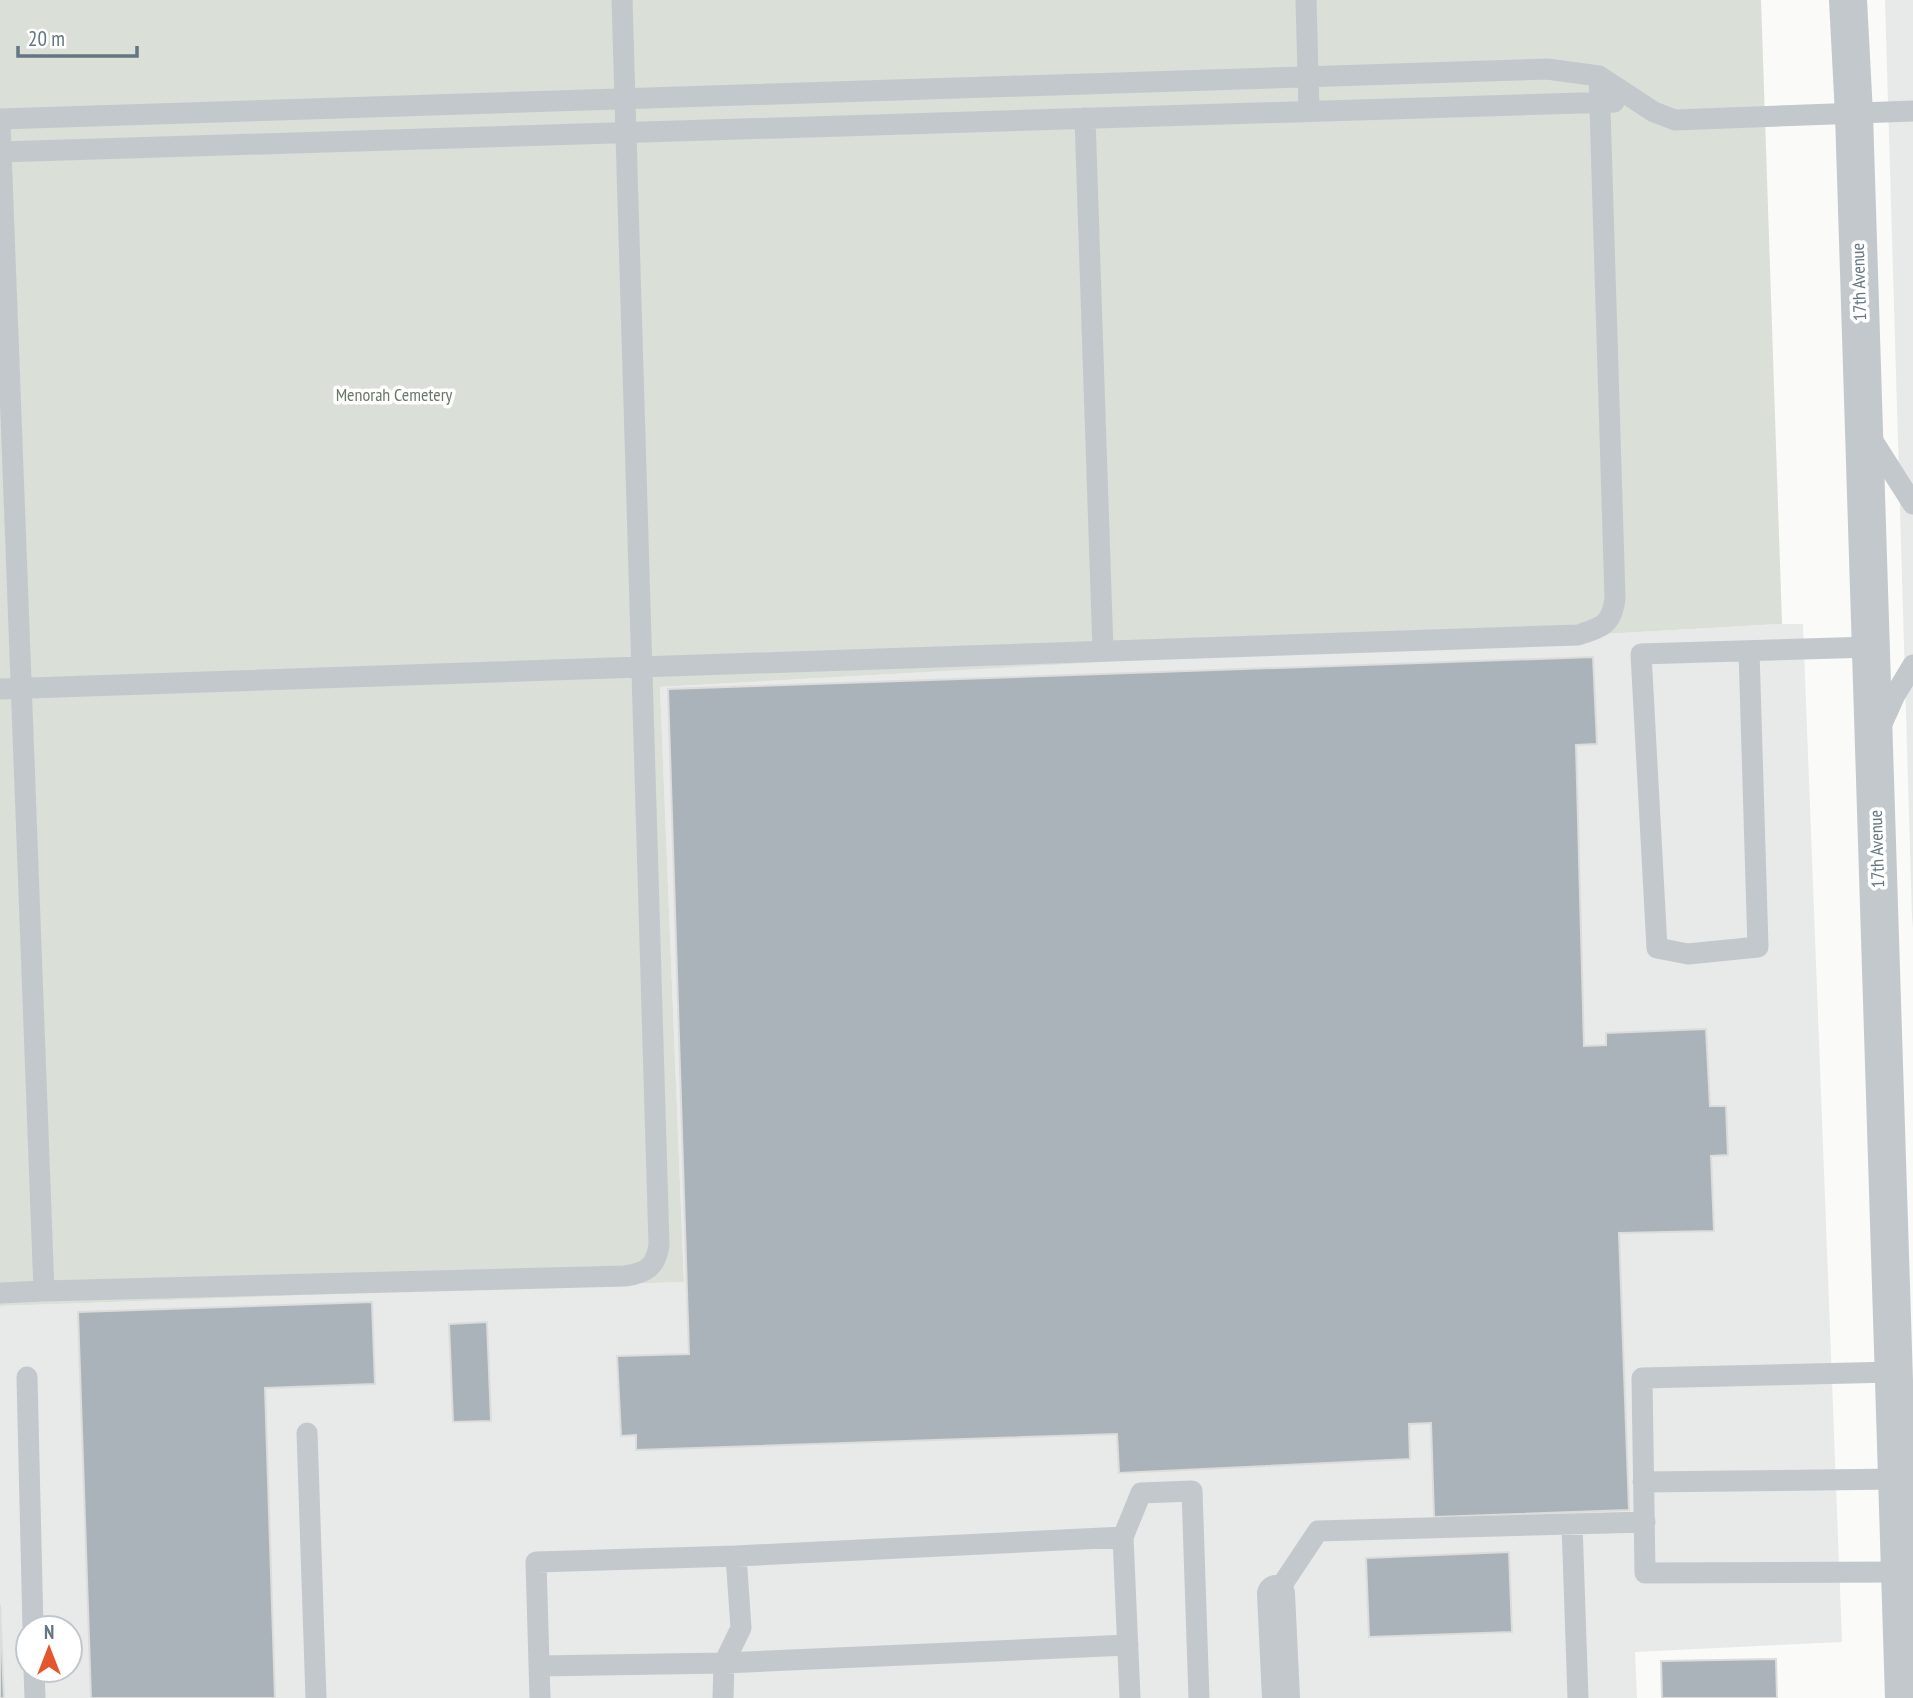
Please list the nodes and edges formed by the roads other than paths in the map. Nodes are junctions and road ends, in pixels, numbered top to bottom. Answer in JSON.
{"nodes":[{"id":1,"x":622,"y":0,"type":"edge"},
{"id":2,"x":1306,"y":0,"type":"edge"},
{"id":3,"x":1848,"y":0,"type":"edge"},
{"id":4,"x":1308,"y":76,"type":"junction"},
{"id":5,"x":1600,"y":76,"type":"junction"},
{"id":6,"x":625,"y":99,"type":"junction"},
{"id":7,"x":1640,"y":101,"type":"junction"},
{"id":8,"x":1600,"y":102,"type":"junction"},
{"id":9,"x":1309,"y":111,"type":"junction"},
{"id":10,"x":1913,"y":111,"type":"edge"},
{"id":11,"x":1854,"y":114,"type":"junction"},
{"id":12,"x":1086,"y":118,"type":"junction"},
{"id":13,"x":0,"y":121,"type":"edge"},
{"id":14,"x":627,"y":132,"type":"junction"},
{"id":15,"x":1,"y":152,"type":"edge"},
{"id":16,"x":1864,"y":427,"type":"junction"},
{"id":17,"x":1913,"y":503,"type":"edge"},
{"id":18,"x":1871,"y":647,"type":"junction"},
{"id":19,"x":1749,"y":651,"type":"junction"},
{"id":20,"x":1103,"y":652,"type":"junction"},
{"id":21,"x":1913,"y":665,"type":"edge"},
{"id":22,"x":643,"y":667,"type":"junction"},
{"id":23,"x":0,"y":689,"type":"edge"},
{"id":24,"x":22,"y":689,"type":"junction"},
{"id":25,"x":1874,"y":741,"type":"junction"},
{"id":26,"x":44,"y":1291,"type":"junction"},
{"id":27,"x":0,"y":1293,"type":"edge"},
{"id":28,"x":1894,"y":1371,"type":"junction"},
{"id":29,"x":27,"y":1377,"type":"dead end"},
{"id":30,"x":307,"y":1433,"type":"dead end"},
{"id":31,"x":1897,"y":1479,"type":"junction"},
{"id":32,"x":1643,"y":1482,"type":"junction"},
{"id":33,"x":1645,"y":1522,"type":"junction"},
{"id":34,"x":1572,"y":1524,"type":"junction"},
{"id":35,"x":1123,"y":1537,"type":"junction"},
{"id":36,"x":736,"y":1556,"type":"junction"},
{"id":37,"x":1900,"y":1572,"type":"junction"},
{"id":38,"x":1276,"y":1594,"type":"joint"},
{"id":39,"x":33,"y":1614,"type":"edge"},
{"id":40,"x":1128,"y":1646,"type":"junction"},
{"id":41,"x":724,"y":1663,"type":"junction"},
{"id":42,"x":539,"y":1666,"type":"junction"},
{"id":43,"x":316,"y":1698,"type":"edge"},
{"id":44,"x":540,"y":1698,"type":"edge"},
{"id":45,"x":723,"y":1698,"type":"edge"},
{"id":46,"x":1130,"y":1698,"type":"edge"},
{"id":47,"x":1199,"y":1698,"type":"edge"},
{"id":48,"x":1281,"y":1698,"type":"edge"},
{"id":49,"x":1578,"y":1698,"type":"edge"},
{"id":50,"x":1904,"y":1698,"type":"edge"}],
"edges":[{"from":1,"to":6,"type":"lane"},
{"from":2,"to":4,"type":"lane"},
{"from":3,"to":11,"type":"street","name":"17th Avenue"},
{"from":4,"to":5,"type":"lane"},
{"from":4,"to":6,"type":"lane"},
{"from":4,"to":9,"type":"lane"},
{"from":5,"to":7,"type":"lane"},
{"from":5,"to":8,"type":"lane"},
{"from":6,"to":13,"type":"lane"},
{"from":6,"to":14,"type":"lane"},
{"from":7,"to":8,"type":"lane"},
{"from":7,"to":11,"type":"lane"},
{"from":8,"to":9,"type":"lane"},
{"from":8,"to":20,"type":"lane"},
{"from":9,"to":12,"type":"lane"},
{"from":10,"to":11,"type":"lane"},
{"from":11,"to":16,"type":"street","name":"17th Avenue"},
{"from":12,"to":14,"type":"lane"},
{"from":12,"to":20,"type":"lane"},
{"from":13,"to":15,"type":"lane"},
{"from":14,"to":15,"type":"lane"},
{"from":14,"to":22,"type":"lane"},
{"from":15,"to":24,"type":"lane"},
{"from":16,"to":17,"type":"lane"},
{"from":16,"to":18,"type":"street","name":"17th Avenue"},
{"from":18,"to":19,"type":"lane"},
{"from":18,"to":25,"type":"street","name":"17th Avenue"},
{"from":19,"to":19,"type":"lane"},
{"from":20,"to":22,"type":"lane"},
{"from":21,"to":25,"type":"lane"},
{"from":22,"to":24,"type":"lane"},
{"from":22,"to":26,"type":"lane"},
{"from":23,"to":24,"type":"lane"},
{"from":24,"to":26,"type":"lane"},
{"from":25,"to":28,"type":"street","name":"17th Avenue"},
{"from":26,"to":27,"type":"lane"},
{"from":28,"to":31,"type":"street","name":"17th Avenue"},
{"from":28,"to":32,"type":"lane"},
{"from":29,"to":39,"type":"lane"},
{"from":30,"to":43,"type":"lane"},
{"from":31,"to":32,"type":"lane"},
{"from":31,"to":37,"type":"street","name":"17th Avenue"},
{"from":32,"to":33,"type":"lane"},
{"from":33,"to":34,"type":"lane"},
{"from":33,"to":37,"type":"lane"},
{"from":34,"to":38,"type":"lane"},
{"from":34,"to":49,"type":"lane"},
{"from":35,"to":36,"type":"lane"},
{"from":35,"to":40,"type":"lane"},
{"from":35,"to":47,"type":"lane"},
{"from":36,"to":41,"type":"lane"},
{"from":36,"to":42,"type":"lane"},
{"from":37,"to":50,"type":"street","name":"17th Avenue"},
{"from":38,"to":48,"type":"street"},
{"from":40,"to":41,"type":"lane"},
{"from":40,"to":46,"type":"lane"},
{"from":41,"to":42,"type":"lane"},
{"from":41,"to":45,"type":"lane"},
{"from":42,"to":44,"type":"lane"}]}
